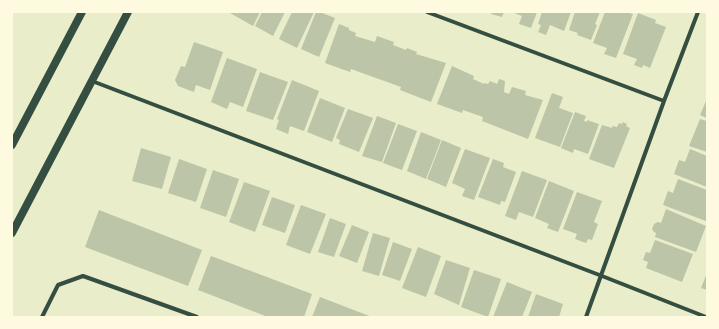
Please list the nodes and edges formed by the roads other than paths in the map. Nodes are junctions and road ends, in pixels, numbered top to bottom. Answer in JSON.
{"nodes":[{"id":1,"x":82,"y":12,"type":"edge"},
{"id":2,"x":128,"y":12,"type":"edge"},
{"id":3,"x":427,"y":12,"type":"edge"},
{"id":4,"x":698,"y":12,"type":"edge"},
{"id":5,"x":92,"y":81,"type":"junction"},
{"id":6,"x":664,"y":101,"type":"junction"},
{"id":7,"x":12,"y":145,"type":"edge"},
{"id":8,"x":12,"y":233,"type":"edge"},
{"id":9,"x":602,"y":276,"type":"junction"},
{"id":10,"x":42,"y":317,"type":"edge"},
{"id":11,"x":197,"y":317,"type":"edge"},
{"id":12,"x":586,"y":317,"type":"edge"},
{"id":13,"x":706,"y":317,"type":"edge"}],
"edges":[{"from":1,"to":7,"type":"main road"},
{"from":2,"to":5,"type":"main road"},
{"from":3,"to":6,"type":"street"},
{"from":4,"to":6,"type":"street"},
{"from":5,"to":8,"type":"main road"},
{"from":5,"to":9,"type":"street"},
{"from":6,"to":9,"type":"street"},
{"from":9,"to":12,"type":"street"},
{"from":9,"to":13,"type":"street"},
{"from":10,"to":11,"type":"street"}]}
